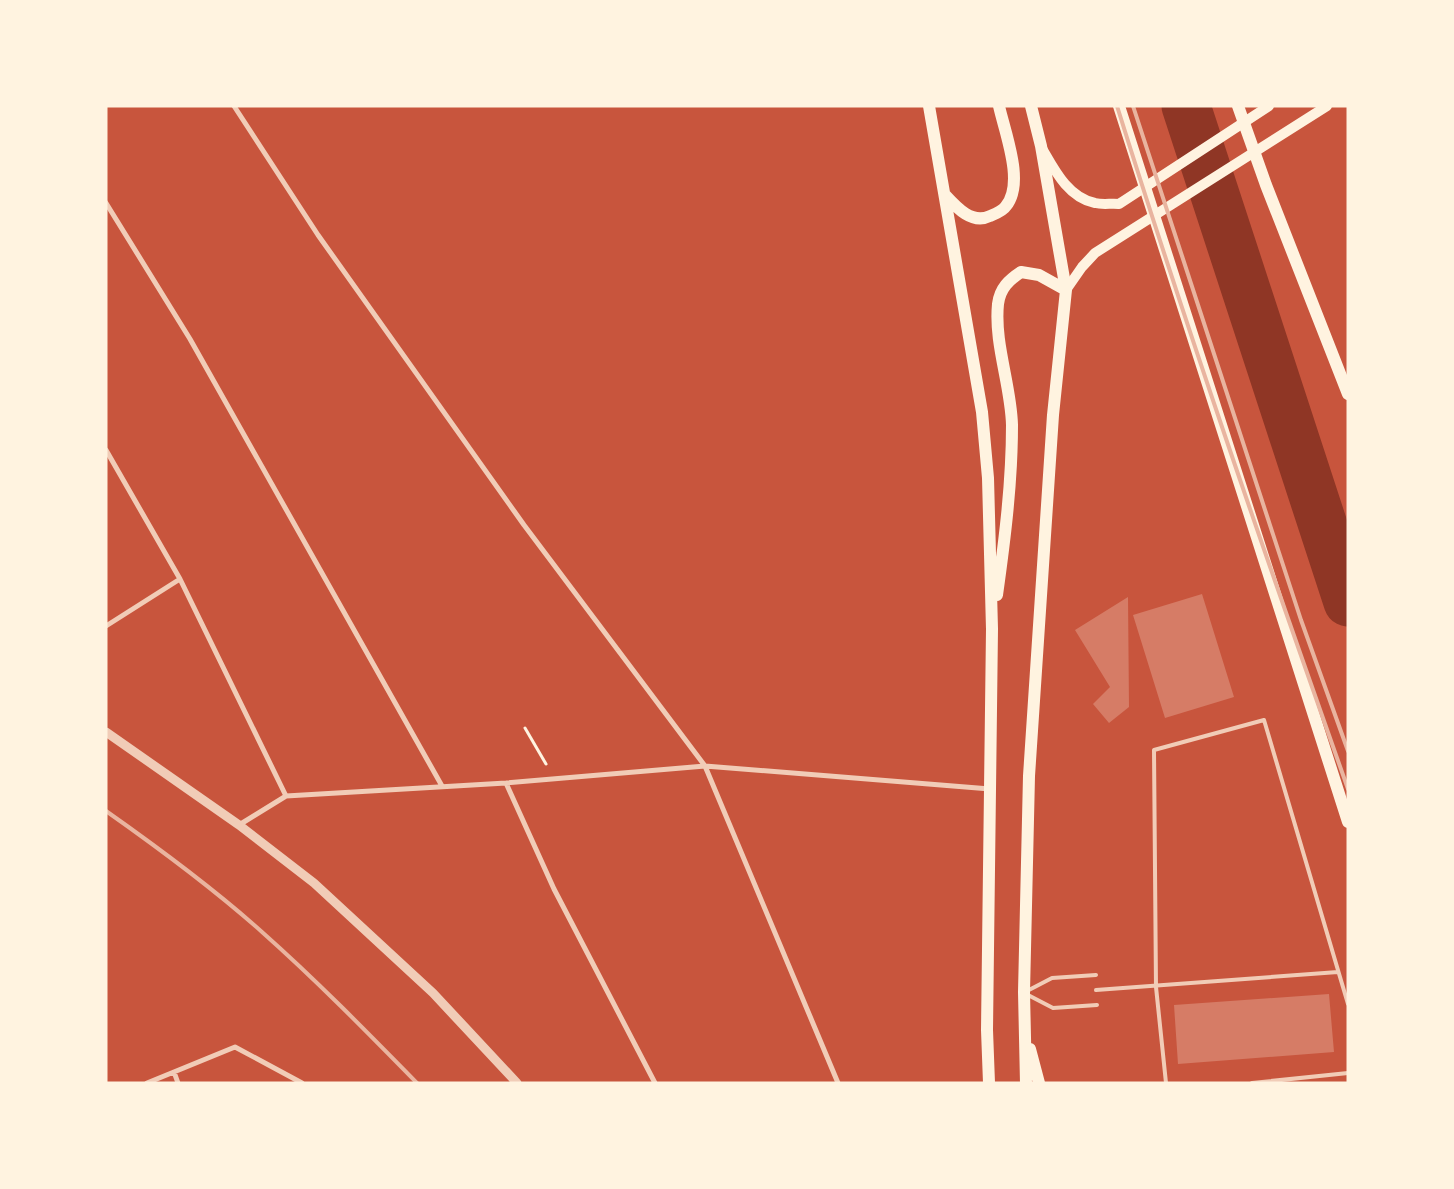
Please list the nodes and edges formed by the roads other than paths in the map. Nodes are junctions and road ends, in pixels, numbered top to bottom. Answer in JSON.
{"nodes":[{"id":1,"x":234,"y":106,"type":"edge"},
{"id":2,"x":929,"y":106,"type":"edge"},
{"id":3,"x":998,"y":106,"type":"edge"},
{"id":4,"x":1031,"y":106,"type":"edge"},
{"id":5,"x":1119,"y":106,"type":"edge"},
{"id":6,"x":1238,"y":106,"type":"edge"},
{"id":7,"x":1269,"y":106,"type":"edge"},
{"id":8,"x":1327,"y":106,"type":"edge"},
{"id":9,"x":1041,"y":146,"type":"junction"},
{"id":10,"x":945,"y":195,"type":"junction"},
{"id":11,"x":106,"y":202,"type":"edge"},
{"id":12,"x":1066,"y":290,"type":"junction"},
{"id":13,"x":1348,"y":394,"type":"edge"},
{"id":14,"x":106,"y":450,"type":"edge"},
{"id":15,"x":180,"y":580,"type":"junction"},
{"id":16,"x":106,"y":626,"type":"edge"},
{"id":17,"x":992,"y":629,"type":"junction"},
{"id":18,"x":106,"y":732,"type":"edge"},
{"id":19,"x":705,"y":766,"type":"junction"},
{"id":20,"x":506,"y":783,"type":"junction"},
{"id":21,"x":442,"y":786,"type":"junction"},
{"id":22,"x":990,"y":789,"type":"junction"},
{"id":23,"x":286,"y":796,"type":"junction"},
{"id":24,"x":1348,"y":822,"type":"edge"},
{"id":25,"x":239,"y":825,"type":"junction"},
{"id":26,"x":1338,"y":972,"type":"junction"},
{"id":27,"x":1096,"y":975,"type":"dead end"},
{"id":28,"x":1156,"y":987,"type":"junction"},
{"id":29,"x":1096,"y":990,"type":"dead end"},
{"id":30,"x":1024,"y":992,"type":"junction"},
{"id":31,"x":1348,"y":1004,"type":"edge"},
{"id":32,"x":1097,"y":1005,"type":"dead end"},
{"id":33,"x":1024,"y":1029,"type":"junction"},
{"id":34,"x":174,"y":1072,"type":"junction"},
{"id":35,"x":1348,"y":1073,"type":"edge"},
{"id":36,"x":147,"y":1083,"type":"edge"},
{"id":37,"x":178,"y":1083,"type":"edge"},
{"id":38,"x":302,"y":1083,"type":"edge"},
{"id":39,"x":517,"y":1083,"type":"edge"},
{"id":40,"x":655,"y":1083,"type":"edge"},
{"id":41,"x":838,"y":1083,"type":"edge"},
{"id":42,"x":989,"y":1083,"type":"edge"},
{"id":43,"x":1026,"y":1083,"type":"edge"},
{"id":44,"x":1040,"y":1083,"type":"edge"},
{"id":45,"x":1166,"y":1083,"type":"edge"},
{"id":46,"x":1252,"y":1083,"type":"edge"}],
"edges":[{"from":1,"to":19,"type":"street"},
{"from":2,"to":10,"type":"main road"},
{"from":3,"to":10,"type":"main road"},
{"from":4,"to":9,"type":"main road"},
{"from":5,"to":24,"type":"main road"},
{"from":6,"to":13,"type":"main road"},
{"from":7,"to":9,"type":"main road"},
{"from":8,"to":12,"type":"main road"},
{"from":9,"to":12,"type":"main road"},
{"from":10,"to":17,"type":"main road"},
{"from":11,"to":21,"type":"street"},
{"from":12,"to":17,"type":"main road"},
{"from":12,"to":30,"type":"main road"},
{"from":14,"to":15,"type":"street"},
{"from":15,"to":16,"type":"street"},
{"from":15,"to":23,"type":"street"},
{"from":17,"to":22,"type":"main road"},
{"from":18,"to":25,"type":"street"},
{"from":19,"to":20,"type":"street"},
{"from":19,"to":22,"type":"street"},
{"from":19,"to":41,"type":"street"},
{"from":20,"to":21,"type":"street"},
{"from":20,"to":40,"type":"street"},
{"from":21,"to":23,"type":"street"},
{"from":22,"to":42,"type":"main road"},
{"from":23,"to":25,"type":"street"},
{"from":25,"to":39,"type":"street"},
{"from":26,"to":28,"type":"lane"},
{"from":26,"to":28,"type":"lane"},
{"from":26,"to":31,"type":"lane"},
{"from":27,"to":30,"type":"lane"},
{"from":28,"to":29,"type":"lane"},
{"from":28,"to":45,"type":"lane"},
{"from":30,"to":32,"type":"lane"},
{"from":30,"to":33,"type":"main road"},
{"from":33,"to":43,"type":"main road"},
{"from":33,"to":44,"type":"main road"},
{"from":34,"to":36,"type":"street"},
{"from":34,"to":37,"type":"street"},
{"from":34,"to":38,"type":"street"},
{"from":35,"to":46,"type":"lane"}]}
